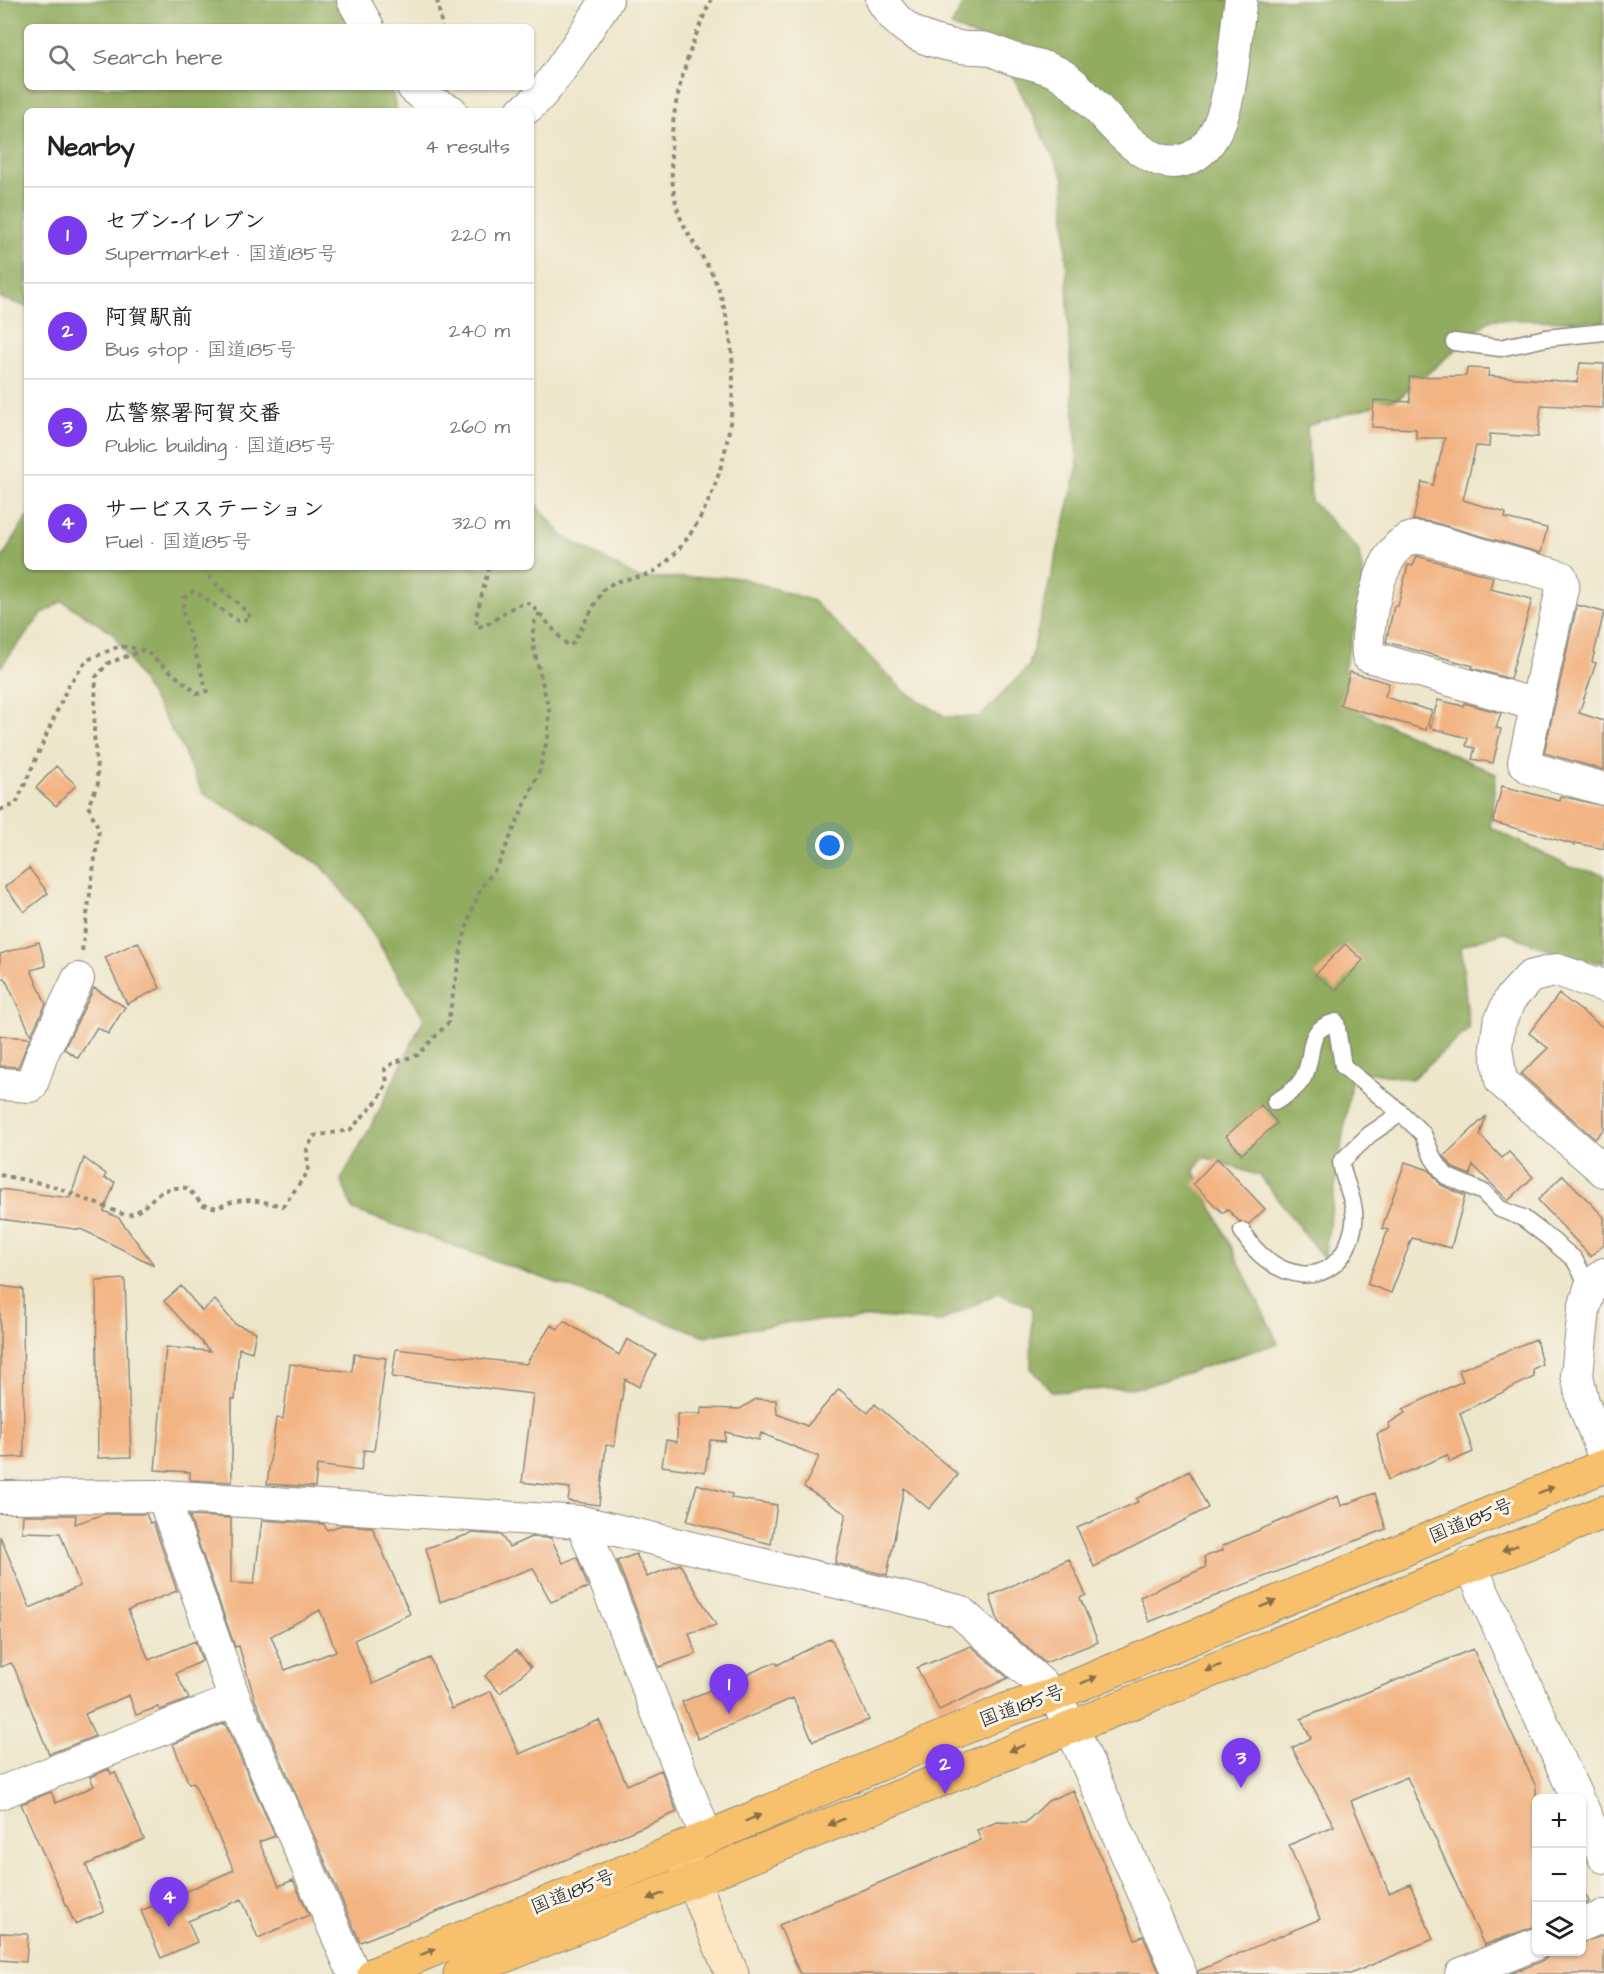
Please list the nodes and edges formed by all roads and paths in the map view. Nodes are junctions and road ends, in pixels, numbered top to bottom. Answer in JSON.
{"nodes":[{"id":1,"x":353,"y":0,"type":"edge"},
{"id":2,"x":437,"y":0,"type":"edge"},
{"id":3,"x":607,"y":0,"type":"edge"},
{"id":4,"x":711,"y":0,"type":"edge"},
{"id":5,"x":882,"y":0,"type":"edge"},
{"id":6,"x":1241,"y":0,"type":"edge"},
{"id":7,"x":366,"y":24,"type":"edge"},
{"id":8,"x":441,"y":24,"type":"edge"},
{"id":9,"x":417,"y":90,"type":"edge"},
{"id":10,"x":444,"y":108,"type":"edge"},
{"id":11,"x":528,"y":108,"type":"edge"},
{"id":12,"x":1604,"y":332,"type":"edge"},
{"id":13,"x":1454,"y":342,"type":"dead end"},
{"id":14,"x":204,"y":570,"type":"edge"},
{"id":15,"x":488,"y":570,"type":"edge"},
{"id":16,"x":540,"y":613,"type":"junction"},
{"id":17,"x":144,"y":650,"type":"junction"},
{"id":18,"x":1536,"y":705,"type":"junction"},
{"id":19,"x":1604,"y":789,"type":"edge"},
{"id":20,"x":0,"y":810,"type":"edge"},
{"id":21,"x":78,"y":979,"type":"joint"},
{"id":22,"x":1604,"y":986,"type":"edge"},
{"id":23,"x":0,"y":1084,"type":"edge"},
{"id":24,"x":1275,"y":1102,"type":"dead end"},
{"id":25,"x":1401,"y":1113,"type":"junction"},
{"id":26,"x":1604,"y":1171,"type":"edge"},
{"id":27,"x":0,"y":1176,"type":"edge"},
{"id":28,"x":1242,"y":1231,"type":"dead end"},
{"id":29,"x":1597,"y":1281,"type":"edge"},
{"id":30,"x":1604,"y":1456,"type":"edge"},
{"id":31,"x":1604,"y":1466,"type":"edge"},
{"id":32,"x":163,"y":1496,"type":"junction"},
{"id":33,"x":0,"y":1497,"type":"edge"},
{"id":34,"x":1604,"y":1512,"type":"edge"},
{"id":35,"x":582,"y":1522,"type":"junction"},
{"id":36,"x":1470,"y":1564,"type":"junction"},
{"id":37,"x":1054,"y":1695,"type":"junction"},
{"id":38,"x":235,"y":1700,"type":"junction"},
{"id":39,"x":1071,"y":1726,"type":"junction"},
{"id":40,"x":0,"y":1793,"type":"edge"},
{"id":41,"x":1575,"y":1794,"type":"edge"},
{"id":42,"x":1586,"y":1818,"type":"edge"},
{"id":43,"x":693,"y":1843,"type":"junction"},
{"id":44,"x":1604,"y":1857,"type":"edge"},
{"id":45,"x":694,"y":1881,"type":"junction"},
{"id":46,"x":1604,"y":1916,"type":"edge"},
{"id":47,"x":1586,"y":1923,"type":"edge"},
{"id":48,"x":1532,"y":1946,"type":"edge"},
{"id":49,"x":354,"y":1974,"type":"edge"},
{"id":50,"x":374,"y":1974,"type":"edge"},
{"id":51,"x":460,"y":1974,"type":"edge"},
{"id":52,"x":732,"y":1974,"type":"edge"},
{"id":53,"x":1180,"y":1974,"type":"edge"},
{"id":54,"x":1461,"y":1974,"type":"edge"}],
"edges":[{"from":1,"to":7,"type":"street"},
{"from":2,"to":8,"type":"path"},
{"from":3,"to":11,"type":"street"},
{"from":4,"to":16,"type":"path"},
{"from":5,"to":6,"type":"street"},
{"from":9,"to":10,"type":"street"},
{"from":12,"to":13,"type":"lane"},
{"from":14,"to":17,"type":"path"},
{"from":15,"to":16,"type":"path"},
{"from":16,"to":27,"type":"path"},
{"from":17,"to":20,"type":"path"},
{"from":17,"to":21,"type":"path"},
{"from":18,"to":18,"type":"street"},
{"from":18,"to":19,"type":"street"},
{"from":21,"to":23,"type":"street"},
{"from":22,"to":26,"type":"street"},
{"from":24,"to":25,"type":"lane"},
{"from":25,"to":28,"type":"lane"},
{"from":25,"to":29,"type":"lane"},
{"from":29,"to":30,"type":"street"},
{"from":37,"to":31,"type":"highway","name":"国道185号","one_way":true},
{"from":32,"to":33,"type":"street"},
{"from":32,"to":35,"type":"street"},
{"from":32,"to":38,"type":"street"},
{"from":34,"to":36,"type":"highway","name":"国道185号","one_way":true},
{"from":35,"to":37,"type":"street"},
{"from":35,"to":43,"type":"street"},
{"from":36,"to":39,"type":"highway","name":"国道185号","one_way":true},
{"from":36,"to":41,"type":"street"},
{"from":37,"to":39,"type":"street"},
{"from":43,"to":37,"type":"highway","name":"国道185号","one_way":true},
{"from":38,"to":40,"type":"street"},
{"from":38,"to":49,"type":"street"},
{"from":39,"to":45,"type":"highway","name":"国道185号","one_way":true},
{"from":39,"to":53,"type":"street"},
{"from":42,"to":44,"type":"street"},
{"from":43,"to":45,"type":"main road"},
{"from":50,"to":43,"type":"highway","name":"国道185号","one_way":true},
{"from":45,"to":51,"type":"highway","name":"国道185号","one_way":true},
{"from":45,"to":52,"type":"main road"},
{"from":46,"to":47,"type":"street"},
{"from":48,"to":54,"type":"street"}]}
